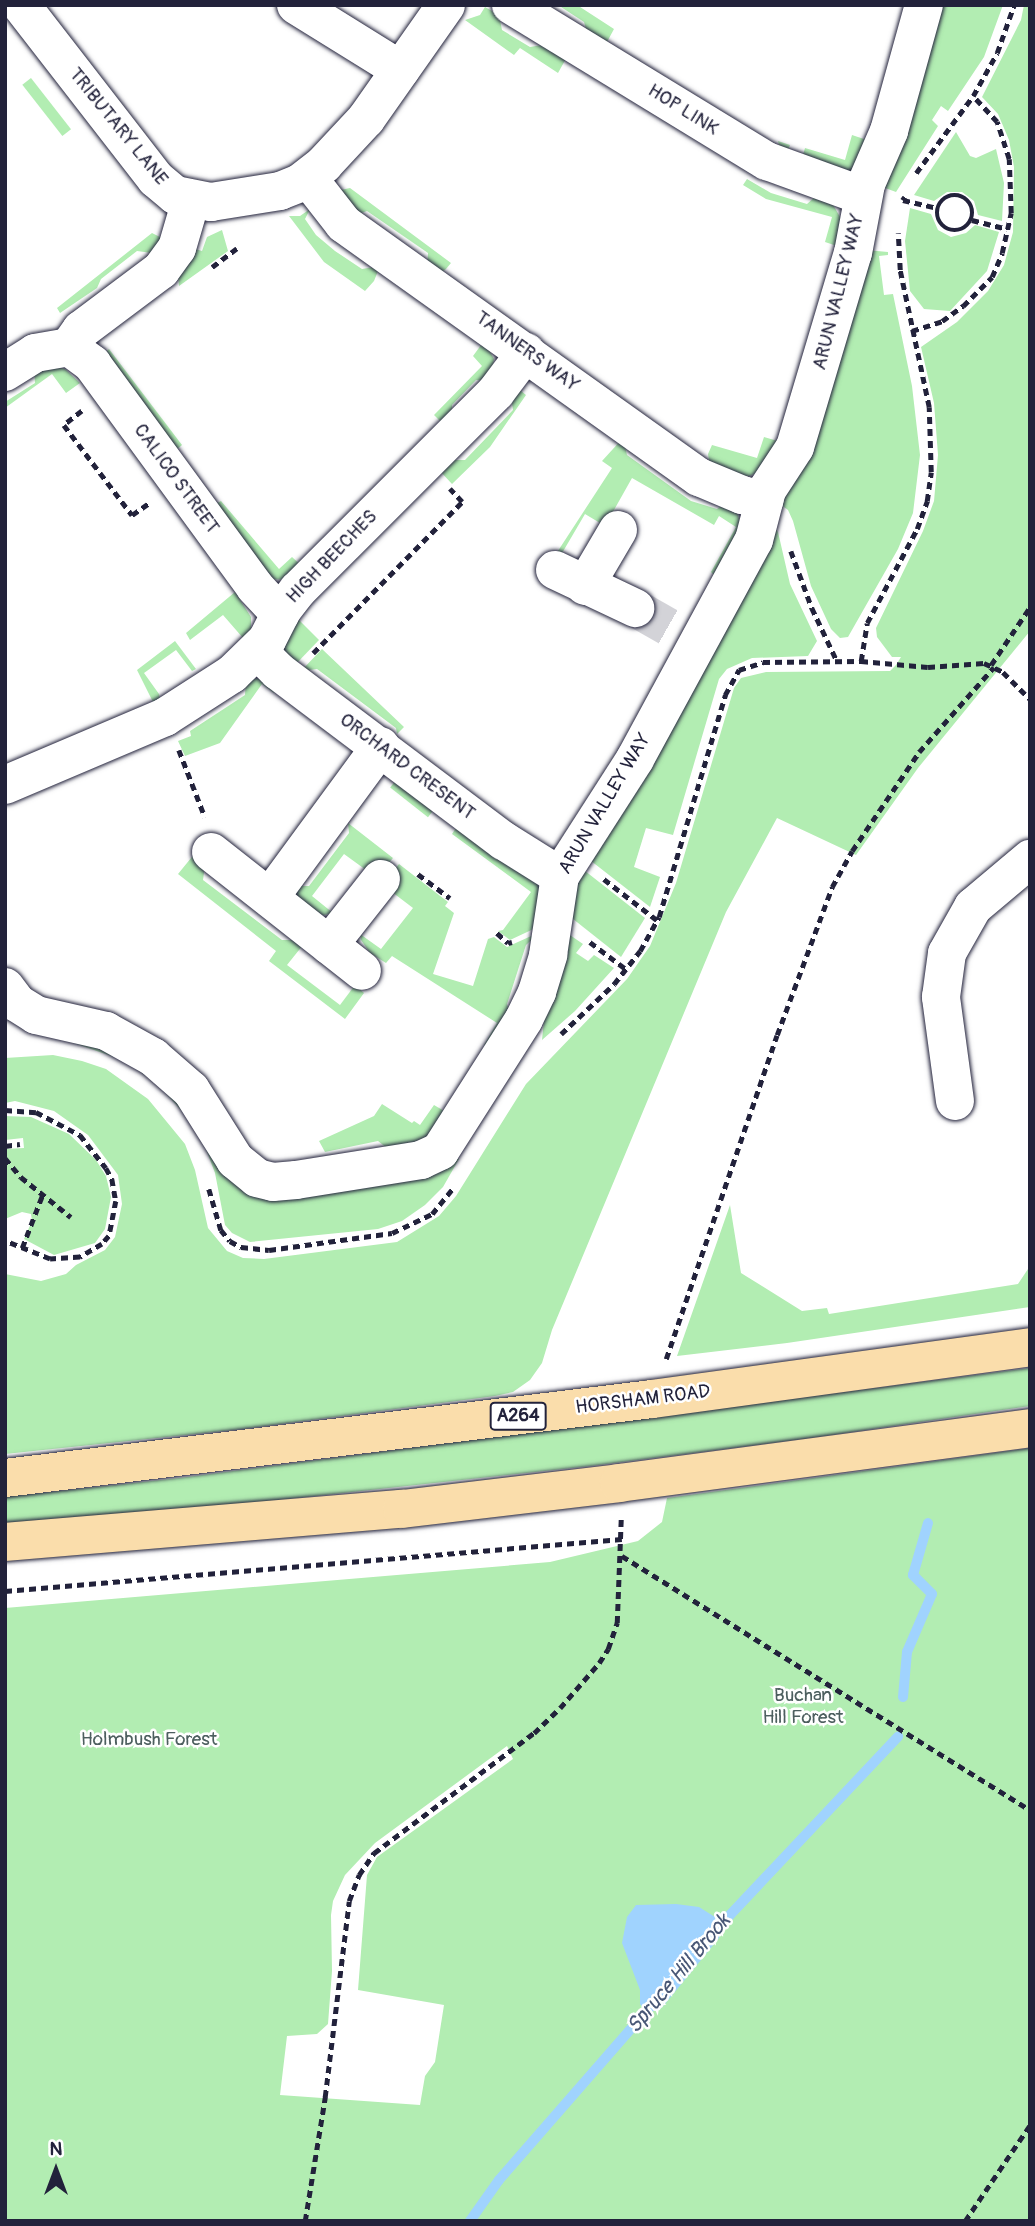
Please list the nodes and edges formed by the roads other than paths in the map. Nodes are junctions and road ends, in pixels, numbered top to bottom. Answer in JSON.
{"nodes":[{"id":1,"x":21,"y":5,"type":"edge"},
{"id":2,"x":296,"y":5,"type":"edge"},
{"id":3,"x":446,"y":5,"type":"edge"},
{"id":4,"x":511,"y":5,"type":"edge"},
{"id":5,"x":924,"y":5,"type":"edge"},
{"id":6,"x":401,"y":69,"type":"junction"},
{"id":7,"x":308,"y":178,"type":"junction"},
{"id":8,"x":863,"y":197,"type":"junction"},
{"id":9,"x":191,"y":200,"type":"junction"},
{"id":10,"x":69,"y":347,"type":"junction"},
{"id":11,"x":526,"y":352,"type":"junction"},
{"id":12,"x":5,"y":372,"type":"edge"},
{"id":13,"x":764,"y":500,"type":"junction"},
{"id":14,"x":618,"y":530,"type":"dead end"},
{"id":15,"x":635,"y":608,"type":"tunnel mouth"},
{"id":16,"x":280,"y":614,"type":"junction"},
{"id":17,"x":258,"y":651,"type":"junction"},
{"id":18,"x":382,"y":746,"type":"junction"},
{"id":19,"x":5,"y":785,"type":"edge"},
{"id":20,"x":211,"y":852,"type":"road end"},
{"id":21,"x":1030,"y":859,"type":"edge"},
{"id":22,"x":566,"y":865,"type":"junction"},
{"id":23,"x":396,"y":874,"type":"road end"},
{"id":24,"x":271,"y":897,"type":"junction"},
{"id":25,"x":330,"y":945,"type":"junction"},
{"id":26,"x":362,"y":971,"type":"dead end"},
{"id":27,"x":5,"y":987,"type":"edge"},
{"id":28,"x":956,"y":1101,"type":"dead end"},
{"id":29,"x":1030,"y":1348,"type":"edge"},
{"id":30,"x":1030,"y":1428,"type":"edge"},
{"id":31,"x":5,"y":1478,"type":"edge"},
{"id":32,"x":5,"y":1542,"type":"edge"}],
"edges":[{"from":1,"to":9,"type":"street","name":"TRIBUTARY LANE"},
{"from":2,"to":6,"type":"street"},
{"from":3,"to":6,"type":"street","name":"TRIBUTARY LANE"},
{"from":4,"to":8,"type":"street","name":"HOP LINK"},
{"from":5,"to":8,"type":"street","name":"ARUN VALLEY WAY"},
{"from":6,"to":7,"type":"street","name":"TRIBUTARY LANE"},
{"from":7,"to":9,"type":"street","name":"TRIBUTARY LANE"},
{"from":7,"to":11,"type":"street","name":"TANNERS WAY"},
{"from":8,"to":13,"type":"street","name":"ARUN VALLEY WAY"},
{"from":9,"to":10,"type":"street"},
{"from":10,"to":12,"type":"street"},
{"from":10,"to":16,"type":"street","name":"CALICO STREET"},
{"from":11,"to":13,"type":"street","name":"TANNERS WAY"},
{"from":11,"to":16,"type":"street","name":"HIGH BEECHES"},
{"from":13,"to":22,"type":"street","name":"ARUN VALLEY WAY"},
{"from":14,"to":15,"type":"street"},
{"from":16,"to":17,"type":"street","name":"HIGH BEECHES"},
{"from":17,"to":18,"type":"street","name":"ORCHARD CRESENT"},
{"from":17,"to":19,"type":"street","name":"HIGH BEECHES"},
{"from":18,"to":22,"type":"street","name":"ORCHARD CRESENT"},
{"from":18,"to":24,"type":"street"},
{"from":20,"to":24,"type":"street"},
{"from":21,"to":28,"type":"street"},
{"from":22,"to":27,"type":"street","name":"ARUN VALLEY WAY"},
{"from":23,"to":25,"type":"street"},
{"from":24,"to":25,"type":"street"},
{"from":25,"to":26,"type":"street"},
{"from":29,"to":31,"type":"highway","name":"HORSHAM ROAD","number":"A264"},
{"from":30,"to":32,"type":"highway"}]}
